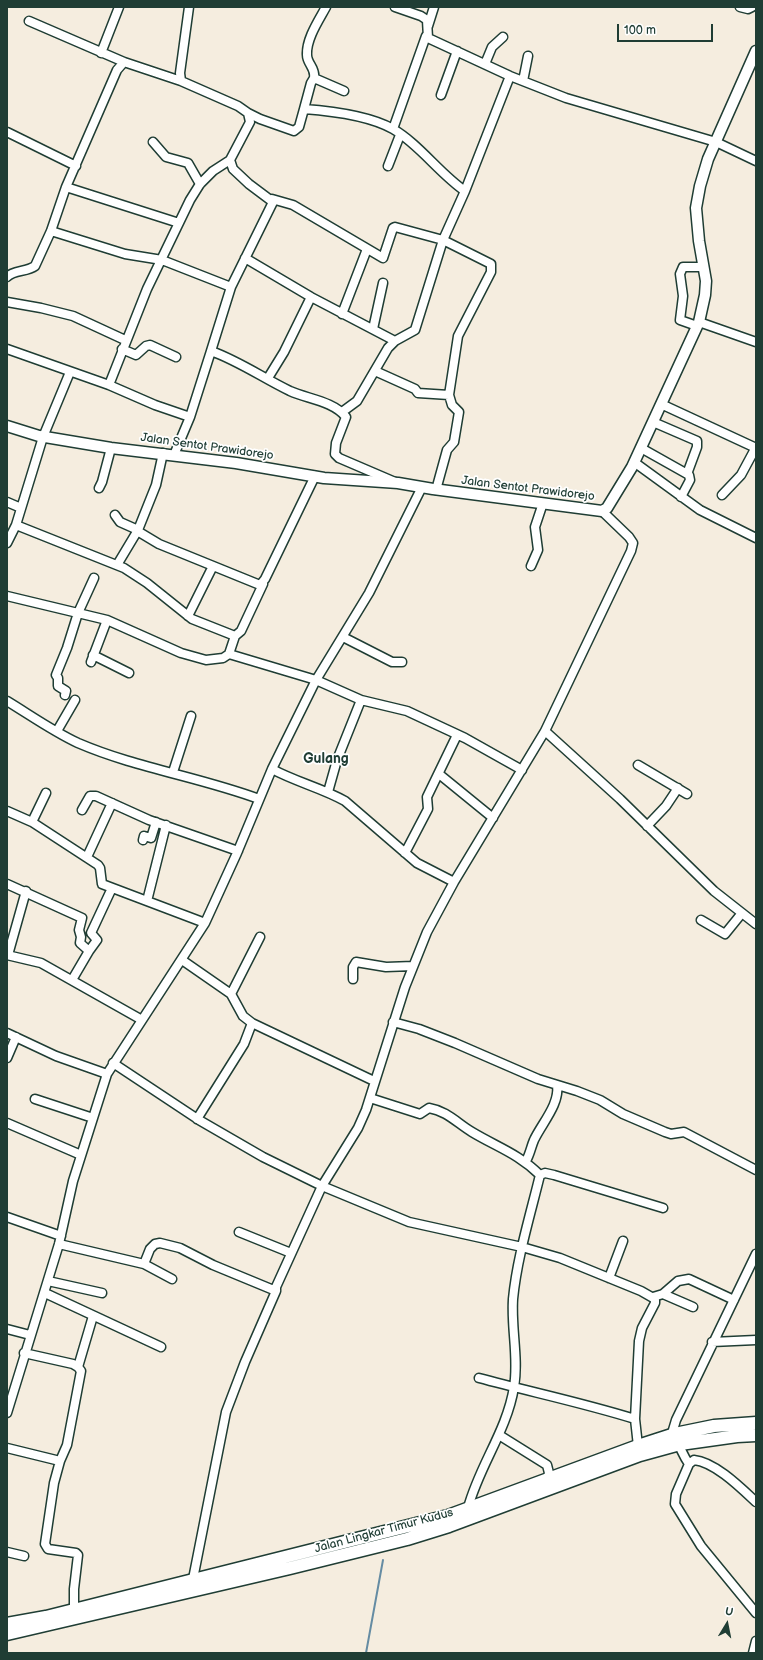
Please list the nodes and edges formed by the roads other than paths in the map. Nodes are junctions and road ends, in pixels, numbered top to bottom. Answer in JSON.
{"nodes":[{"id":1,"x":119,"y":7,"type":"edge"},
{"id":2,"x":189,"y":7,"type":"edge"},
{"id":3,"x":326,"y":7,"type":"edge"},
{"id":4,"x":395,"y":7,"type":"edge"},
{"id":5,"x":434,"y":7,"type":"edge"},
{"id":6,"x":740,"y":7,"type":"edge"},
{"id":7,"x":752,"y":7,"type":"edge"},
{"id":8,"x":29,"y":21,"type":"dead end"},
{"id":9,"x":428,"y":26,"type":"junction"},
{"id":10,"x":426,"y":36,"type":"junction"},
{"id":11,"x":503,"y":37,"type":"dead end"},
{"id":12,"x":457,"y":51,"type":"junction"},
{"id":13,"x":756,"y":51,"type":"edge"},
{"id":14,"x":102,"y":53,"type":"junction"},
{"id":15,"x":528,"y":56,"type":"dead end"},
{"id":16,"x":124,"y":62,"type":"junction"},
{"id":17,"x":486,"y":64,"type":"junction"},
{"id":18,"x":510,"y":76,"type":"junction"},
{"id":19,"x":314,"y":78,"type":"junction"},
{"id":20,"x":181,"y":81,"type":"junction"},
{"id":21,"x":523,"y":81,"type":"junction"},
{"id":22,"x":344,"y":91,"type":"dead end"},
{"id":23,"x":441,"y":95,"type":"dead end"},
{"id":24,"x":304,"y":109,"type":"junction"},
{"id":25,"x":248,"y":113,"type":"junction"},
{"id":26,"x":7,"y":132,"type":"edge"},
{"id":27,"x":397,"y":132,"type":"junction"},
{"id":28,"x":153,"y":142,"type":"dead end"},
{"id":29,"x":716,"y":142,"type":"junction"},
{"id":30,"x":230,"y":160,"type":"junction"},
{"id":31,"x":756,"y":161,"type":"edge"},
{"id":32,"x":76,"y":166,"type":"junction"},
{"id":33,"x":388,"y":166,"type":"dead end"},
{"id":34,"x":200,"y":184,"type":"junction"},
{"id":35,"x":66,"y":187,"type":"junction"},
{"id":36,"x":465,"y":191,"type":"junction"},
{"id":37,"x":272,"y":199,"type":"junction"},
{"id":38,"x":179,"y":222,"type":"junction"},
{"id":39,"x":51,"y":231,"type":"junction"},
{"id":40,"x":443,"y":240,"type":"junction"},
{"id":41,"x":367,"y":249,"type":"junction"},
{"id":42,"x":245,"y":258,"type":"junction"},
{"id":43,"x":162,"y":260,"type":"junction"},
{"id":44,"x":699,"y":267,"type":"junction"},
{"id":45,"x":8,"y":275,"type":"edge"},
{"id":46,"x":383,"y":283,"type":"dead end"},
{"id":47,"x":231,"y":287,"type":"junction"},
{"id":48,"x":310,"y":298,"type":"junction"},
{"id":49,"x":7,"y":302,"type":"edge"},
{"id":50,"x":342,"y":314,"type":"junction"},
{"id":51,"x":692,"y":324,"type":"junction"},
{"id":52,"x":373,"y":329,"type":"junction"},
{"id":53,"x":125,"y":340,"type":"junction"},
{"id":54,"x":395,"y":341,"type":"junction"},
{"id":55,"x":756,"y":342,"type":"edge"},
{"id":56,"x":7,"y":349,"type":"edge"},
{"id":57,"x":122,"y":349,"type":"junction"},
{"id":58,"x":210,"y":351,"type":"junction"},
{"id":59,"x":176,"y":357,"type":"dead end"},
{"id":60,"x":375,"y":371,"type":"junction"},
{"id":61,"x":70,"y":372,"type":"junction"},
{"id":62,"x":268,"y":378,"type":"junction"},
{"id":63,"x":109,"y":385,"type":"junction"},
{"id":64,"x":449,"y":395,"type":"junction"},
{"id":65,"x":662,"y":404,"type":"junction"},
{"id":66,"x":342,"y":412,"type":"junction"},
{"id":67,"x":190,"y":417,"type":"junction"},
{"id":68,"x":653,"y":422,"type":"junction"},
{"id":69,"x":7,"y":426,"type":"edge"},
{"id":70,"x":43,"y":437,"type":"junction"},
{"id":71,"x":111,"y":448,"type":"junction"},
{"id":72,"x":641,"y":448,"type":"junction"},
{"id":73,"x":756,"y":449,"type":"edge"},
{"id":74,"x":163,"y":453,"type":"junction"},
{"id":75,"x":174,"y":455,"type":"junction"},
{"id":76,"x":634,"y":462,"type":"junction"},
{"id":77,"x":686,"y":474,"type":"junction"},
{"id":78,"x":315,"y":476,"type":"junction"},
{"id":79,"x":398,"y":483,"type":"junction"},
{"id":80,"x":422,"y":487,"type":"junction"},
{"id":81,"x":99,"y":488,"type":"dead end"},
{"id":82,"x":436,"y":490,"type":"junction"},
{"id":83,"x":722,"y":496,"type":"dead end"},
{"id":84,"x":681,"y":497,"type":"junction"},
{"id":85,"x":7,"y":502,"type":"edge"},
{"id":86,"x":543,"y":503,"type":"junction"},
{"id":87,"x":21,"y":508,"type":"junction"},
{"id":88,"x":602,"y":511,"type":"junction"},
{"id":89,"x":115,"y":515,"type":"dead end"},
{"id":90,"x":16,"y":525,"type":"junction"},
{"id":91,"x":138,"y":530,"type":"junction"},
{"id":92,"x":756,"y":538,"type":"edge"},
{"id":93,"x":7,"y":543,"type":"edge"},
{"id":94,"x":117,"y":565,"type":"junction"},
{"id":95,"x":213,"y":566,"type":"junction"},
{"id":96,"x":531,"y":566,"type":"dead end"},
{"id":97,"x":94,"y":578,"type":"dead end"},
{"id":98,"x":263,"y":584,"type":"junction"},
{"id":99,"x":7,"y":596,"type":"edge"},
{"id":100,"x":78,"y":613,"type":"junction"},
{"id":101,"x":188,"y":616,"type":"junction"},
{"id":102,"x":107,"y":620,"type":"junction"},
{"id":103,"x":235,"y":636,"type":"junction"},
{"id":104,"x":342,"y":637,"type":"junction"},
{"id":105,"x":229,"y":654,"type":"junction"},
{"id":106,"x":402,"y":662,"type":"dead end"},
{"id":107,"x":130,"y":673,"type":"dead end"},
{"id":108,"x":316,"y":680,"type":"junction"},
{"id":109,"x":65,"y":695,"type":"dead end"},
{"id":110,"x":75,"y":700,"type":"dead end"},
{"id":111,"x":361,"y":700,"type":"junction"},
{"id":112,"x":7,"y":702,"type":"edge"},
{"id":113,"x":191,"y":716,"type":"dead end"},
{"id":114,"x":57,"y":731,"type":"junction"},
{"id":115,"x":545,"y":731,"type":"junction"},
{"id":116,"x":457,"y":735,"type":"junction"},
{"id":117,"x":638,"y":765,"type":"dead end"},
{"id":118,"x":272,"y":769,"type":"junction"},
{"id":119,"x":522,"y":770,"type":"junction"},
{"id":120,"x":173,"y":772,"type":"junction"},
{"id":121,"x":439,"y":774,"type":"junction"},
{"id":122,"x":678,"y":788,"type":"junction"},
{"id":123,"x":328,"y":792,"type":"junction"},
{"id":124,"x":46,"y":793,"type":"dead end"},
{"id":125,"x":687,"y":794,"type":"dead end"},
{"id":126,"x":259,"y":799,"type":"junction"},
{"id":127,"x":112,"y":803,"type":"junction"},
{"id":128,"x":82,"y":810,"type":"dead end"},
{"id":129,"x":7,"y":811,"type":"edge"},
{"id":130,"x":493,"y":818,"type":"junction"},
{"id":131,"x":32,"y":822,"type":"junction"},
{"id":132,"x":156,"y":822,"type":"junction"},
{"id":133,"x":166,"y":825,"type":"junction"},
{"id":134,"x":647,"y":826,"type":"junction"},
{"id":135,"x":143,"y":840,"type":"dead end"},
{"id":136,"x":238,"y":851,"type":"junction"},
{"id":137,"x":405,"y":853,"type":"junction"},
{"id":138,"x":87,"y":857,"type":"junction"},
{"id":139,"x":454,"y":882,"type":"junction"},
{"id":140,"x":7,"y":884,"type":"edge"},
{"id":141,"x":112,"y":888,"type":"junction"},
{"id":142,"x":26,"y":891,"type":"junction"},
{"id":143,"x":147,"y":901,"type":"junction"},
{"id":144,"x":742,"y":913,"type":"junction"},
{"id":145,"x":701,"y":920,"type":"dead end"},
{"id":146,"x":205,"y":924,"type":"junction"},
{"id":147,"x":756,"y":924,"type":"edge"},
{"id":148,"x":260,"y":937,"type":"dead end"},
{"id":149,"x":89,"y":951,"type":"junction"},
{"id":150,"x":7,"y":955,"type":"edge"},
{"id":151,"x":182,"y":960,"type":"junction"},
{"id":152,"x":413,"y":966,"type":"junction"},
{"id":153,"x":353,"y":979,"type":"dead end"},
{"id":154,"x":72,"y":980,"type":"junction"},
{"id":155,"x":231,"y":994,"type":"junction"},
{"id":156,"x":142,"y":1020,"type":"junction"},
{"id":157,"x":394,"y":1022,"type":"junction"},
{"id":158,"x":252,"y":1023,"type":"junction"},
{"id":159,"x":7,"y":1033,"type":"edge"},
{"id":160,"x":16,"y":1037,"type":"junction"},
{"id":161,"x":7,"y":1058,"type":"edge"},
{"id":162,"x":113,"y":1063,"type":"junction"},
{"id":163,"x":108,"y":1074,"type":"junction"},
{"id":164,"x":374,"y":1082,"type":"junction"},
{"id":165,"x":557,"y":1085,"type":"junction"},
{"id":166,"x":370,"y":1098,"type":"junction"},
{"id":167,"x":35,"y":1099,"type":"dead end"},
{"id":168,"x":93,"y":1118,"type":"junction"},
{"id":169,"x":197,"y":1119,"type":"junction"},
{"id":170,"x":7,"y":1123,"type":"edge"},
{"id":171,"x":81,"y":1155,"type":"junction"},
{"id":172,"x":526,"y":1161,"type":"junction"},
{"id":173,"x":756,"y":1170,"type":"edge"},
{"id":174,"x":540,"y":1175,"type":"junction"},
{"id":175,"x":322,"y":1186,"type":"junction"},
{"id":176,"x":663,"y":1208,"type":"dead end"},
{"id":177,"x":7,"y":1217,"type":"edge"},
{"id":178,"x":239,"y":1232,"type":"dead end"},
{"id":179,"x":60,"y":1240,"type":"junction"},
{"id":180,"x":623,"y":1240,"type":"dead end"},
{"id":181,"x":522,"y":1247,"type":"junction"},
{"id":182,"x":291,"y":1253,"type":"junction"},
{"id":183,"x":756,"y":1254,"type":"edge"},
{"id":184,"x":144,"y":1264,"type":"junction"},
{"id":185,"x":609,"y":1278,"type":"junction"},
{"id":186,"x":172,"y":1279,"type":"dead end"},
{"id":187,"x":48,"y":1281,"type":"junction"},
{"id":188,"x":276,"y":1291,"type":"junction"},
{"id":189,"x":45,"y":1292,"type":"junction"},
{"id":190,"x":102,"y":1293,"type":"dead end"},
{"id":191,"x":664,"y":1294,"type":"junction"},
{"id":192,"x":653,"y":1297,"type":"junction"},
{"id":193,"x":734,"y":1300,"type":"junction"},
{"id":194,"x":693,"y":1308,"type":"dead end"},
{"id":195,"x":93,"y":1316,"type":"junction"},
{"id":196,"x":7,"y":1330,"type":"edge"},
{"id":197,"x":30,"y":1335,"type":"junction"},
{"id":198,"x":756,"y":1340,"type":"edge"},
{"id":199,"x":712,"y":1342,"type":"junction"},
{"id":200,"x":161,"y":1347,"type":"dead end"},
{"id":201,"x":24,"y":1353,"type":"junction"},
{"id":202,"x":78,"y":1367,"type":"junction"},
{"id":203,"x":479,"y":1378,"type":"dead end"},
{"id":204,"x":514,"y":1388,"type":"junction"},
{"id":205,"x":7,"y":1413,"type":"edge"},
{"id":206,"x":635,"y":1419,"type":"junction"},
{"id":207,"x":756,"y":1423,"type":"edge"},
{"id":208,"x":499,"y":1435,"type":"junction"},
{"id":209,"x":756,"y":1435,"type":"edge"},
{"id":210,"x":679,"y":1444,"type":"junction"},
{"id":211,"x":638,"y":1446,"type":"junction"},
{"id":212,"x":7,"y":1448,"type":"edge"},
{"id":213,"x":60,"y":1461,"type":"junction"},
{"id":214,"x":689,"y":1464,"type":"junction"},
{"id":215,"x":547,"y":1480,"type":"junction"},
{"id":216,"x":756,"y":1502,"type":"edge"},
{"id":217,"x":468,"y":1508,"type":"junction"},
{"id":218,"x":384,"y":1539,"type":"junction"},
{"id":219,"x":363,"y":1544,"type":"junction"},
{"id":220,"x":7,"y":1552,"type":"edge"},
{"id":221,"x":24,"y":1556,"type":"dead end"},
{"id":222,"x":193,"y":1579,"type":"junction"},
{"id":223,"x":74,"y":1610,"type":"junction"},
{"id":224,"x":756,"y":1613,"type":"edge"},
{"id":225,"x":7,"y":1624,"type":"edge"},
{"id":226,"x":7,"y":1634,"type":"edge"},
{"id":227,"x":756,"y":1641,"type":"edge"},
{"id":228,"x":753,"y":1653,"type":"edge"}],
"edges":[{"from":1,"to":14,"type":"street"},
{"from":2,"to":20,"type":"street"},
{"from":3,"to":19,"type":"street"},
{"from":4,"to":9,"type":"street"},
{"from":5,"to":9,"type":"street"},
{"from":6,"to":7,"type":"street"},
{"from":8,"to":14,"type":"street"},
{"from":9,"to":10,"type":"street"},
{"from":10,"to":12,"type":"street"},
{"from":10,"to":27,"type":"street"},
{"from":11,"to":17,"type":"street"},
{"from":12,"to":17,"type":"street"},
{"from":12,"to":23,"type":"street"},
{"from":13,"to":29,"type":"main road","name":"Jalan Sentot Prawidorejo"},
{"from":14,"to":16,"type":"street"},
{"from":15,"to":21,"type":"street"},
{"from":16,"to":20,"type":"street"},
{"from":16,"to":32,"type":"street"},
{"from":17,"to":18,"type":"street"},
{"from":18,"to":21,"type":"street"},
{"from":18,"to":36,"type":"street"},
{"from":19,"to":22,"type":"street"},
{"from":19,"to":24,"type":"street"},
{"from":20,"to":25,"type":"street"},
{"from":21,"to":29,"type":"street"},
{"from":24,"to":25,"type":"street"},
{"from":24,"to":27,"type":"street"},
{"from":25,"to":30,"type":"street"},
{"from":26,"to":32,"type":"street"},
{"from":27,"to":33,"type":"street"},
{"from":27,"to":36,"type":"street"},
{"from":28,"to":34,"type":"street"},
{"from":29,"to":31,"type":"street"},
{"from":29,"to":44,"type":"main road","name":"Jalan Sentot Prawidorejo"},
{"from":30,"to":34,"type":"street"},
{"from":30,"to":37,"type":"street"},
{"from":32,"to":35,"type":"street"},
{"from":34,"to":38,"type":"street"},
{"from":35,"to":38,"type":"street"},
{"from":35,"to":39,"type":"street"},
{"from":36,"to":40,"type":"street"},
{"from":37,"to":41,"type":"street"},
{"from":37,"to":42,"type":"street"},
{"from":38,"to":43,"type":"street"},
{"from":39,"to":43,"type":"street"},
{"from":39,"to":45,"type":"street"},
{"from":40,"to":41,"type":"street"},
{"from":40,"to":54,"type":"street"},
{"from":40,"to":64,"type":"street"},
{"from":41,"to":50,"type":"street"},
{"from":42,"to":47,"type":"street"},
{"from":42,"to":48,"type":"street"},
{"from":43,"to":47,"type":"street"},
{"from":43,"to":53,"type":"street"},
{"from":44,"to":51,"type":"main road","name":"Jalan Sentot Prawidorejo"},
{"from":44,"to":51,"type":"street"},
{"from":46,"to":52,"type":"street"},
{"from":47,"to":58,"type":"street"},
{"from":48,"to":50,"type":"street"},
{"from":48,"to":62,"type":"street"},
{"from":49,"to":53,"type":"street"},
{"from":50,"to":52,"type":"street"},
{"from":51,"to":55,"type":"street"},
{"from":51,"to":65,"type":"main road","name":"Jalan Sentot Prawidorejo"},
{"from":52,"to":54,"type":"street"},
{"from":53,"to":57,"type":"street"},
{"from":54,"to":60,"type":"street"},
{"from":56,"to":61,"type":"street"},
{"from":57,"to":59,"type":"street"},
{"from":57,"to":63,"type":"street"},
{"from":58,"to":62,"type":"street"},
{"from":58,"to":67,"type":"street"},
{"from":60,"to":64,"type":"street"},
{"from":60,"to":66,"type":"street"},
{"from":61,"to":63,"type":"street"},
{"from":61,"to":70,"type":"street"},
{"from":62,"to":66,"type":"street"},
{"from":63,"to":67,"type":"street"},
{"from":64,"to":82,"type":"street"},
{"from":65,"to":68,"type":"main road","name":"Jalan Sentot Prawidorejo"},
{"from":65,"to":73,"type":"street"},
{"from":66,"to":79,"type":"street"},
{"from":67,"to":75,"type":"street"},
{"from":68,"to":72,"type":"main road","name":"Jalan Sentot Prawidorejo"},
{"from":68,"to":77,"type":"street"},
{"from":69,"to":70,"type":"main road","name":"Jalan Sentot Prawidorejo"},
{"from":70,"to":71,"type":"main road","name":"Jalan Sentot Prawidorejo"},
{"from":70,"to":87,"type":"street"},
{"from":71,"to":74,"type":"main road","name":"Jalan Sentot Prawidorejo"},
{"from":71,"to":81,"type":"street"},
{"from":72,"to":76,"type":"main road","name":"Jalan Sentot Prawidorejo"},
{"from":72,"to":77,"type":"street"},
{"from":73,"to":83,"type":"street"},
{"from":74,"to":75,"type":"main road","name":"Jalan Sentot Prawidorejo"},
{"from":74,"to":91,"type":"street"},
{"from":75,"to":78,"type":"main road","name":"Jalan Sentot Prawidorejo"},
{"from":76,"to":84,"type":"street"},
{"from":76,"to":88,"type":"main road","name":"Jalan Sentot Prawidorejo"},
{"from":77,"to":84,"type":"street"},
{"from":78,"to":79,"type":"main road","name":"Jalan Sentot Prawidorejo"},
{"from":78,"to":98,"type":"street"},
{"from":79,"to":80,"type":"main road","name":"Jalan Sentot Prawidorejo"},
{"from":80,"to":82,"type":"main road","name":"Jalan Sentot Prawidorejo"},
{"from":80,"to":104,"type":"street"},
{"from":82,"to":86,"type":"main road","name":"Jalan Sentot Prawidorejo"},
{"from":84,"to":92,"type":"street"},
{"from":85,"to":87,"type":"street"},
{"from":86,"to":88,"type":"main road","name":"Jalan Sentot Prawidorejo"},
{"from":86,"to":96,"type":"street"},
{"from":87,"to":90,"type":"street"},
{"from":88,"to":115,"type":"street"},
{"from":89,"to":91,"type":"street"},
{"from":90,"to":93,"type":"street"},
{"from":90,"to":94,"type":"street"},
{"from":91,"to":94,"type":"street"},
{"from":91,"to":95,"type":"street"},
{"from":94,"to":101,"type":"street"},
{"from":95,"to":98,"type":"street"},
{"from":95,"to":101,"type":"street"},
{"from":97,"to":100,"type":"street"},
{"from":98,"to":103,"type":"street"},
{"from":99,"to":100,"type":"street"},
{"from":100,"to":102,"type":"street"},
{"from":100,"to":109,"type":"street"},
{"from":101,"to":103,"type":"street"},
{"from":102,"to":105,"type":"street"},
{"from":102,"to":107,"type":"street"},
{"from":103,"to":105,"type":"street"},
{"from":104,"to":106,"type":"street"},
{"from":104,"to":108,"type":"street"},
{"from":105,"to":108,"type":"street"},
{"from":108,"to":111,"type":"street"},
{"from":108,"to":118,"type":"street"},
{"from":110,"to":114,"type":"street"},
{"from":111,"to":116,"type":"street"},
{"from":111,"to":123,"type":"street"},
{"from":112,"to":114,"type":"street"},
{"from":113,"to":120,"type":"street"},
{"from":114,"to":120,"type":"street"},
{"from":115,"to":119,"type":"street"},
{"from":115,"to":134,"type":"street"},
{"from":116,"to":119,"type":"street"},
{"from":116,"to":121,"type":"street"},
{"from":117,"to":122,"type":"street"},
{"from":118,"to":123,"type":"street"},
{"from":118,"to":126,"type":"street"},
{"from":119,"to":130,"type":"street"},
{"from":120,"to":126,"type":"street"},
{"from":121,"to":130,"type":"street"},
{"from":121,"to":137,"type":"street"},
{"from":122,"to":125,"type":"street"},
{"from":122,"to":134,"type":"street"},
{"from":123,"to":137,"type":"street"},
{"from":124,"to":131,"type":"street"},
{"from":126,"to":136,"type":"street"},
{"from":127,"to":128,"type":"street"},
{"from":127,"to":132,"type":"street"},
{"from":127,"to":138,"type":"street"},
{"from":129,"to":131,"type":"street"},
{"from":130,"to":139,"type":"street"},
{"from":131,"to":138,"type":"street"},
{"from":132,"to":133,"type":"street"},
{"from":132,"to":135,"type":"street"},
{"from":133,"to":136,"type":"street"},
{"from":133,"to":143,"type":"street"},
{"from":134,"to":144,"type":"street"},
{"from":136,"to":146,"type":"street"},
{"from":137,"to":139,"type":"street"},
{"from":138,"to":141,"type":"street"},
{"from":139,"to":152,"type":"street"},
{"from":140,"to":142,"type":"street"},
{"from":141,"to":143,"type":"street"},
{"from":141,"to":149,"type":"street"},
{"from":142,"to":149,"type":"street"},
{"from":142,"to":150,"type":"street"},
{"from":143,"to":146,"type":"street"},
{"from":144,"to":145,"type":"street"},
{"from":144,"to":147,"type":"street"},
{"from":146,"to":151,"type":"street"},
{"from":148,"to":155,"type":"street"},
{"from":149,"to":154,"type":"street"},
{"from":150,"to":154,"type":"street"},
{"from":151,"to":155,"type":"street"},
{"from":151,"to":156,"type":"street"},
{"from":152,"to":153,"type":"street"},
{"from":152,"to":157,"type":"street"},
{"from":154,"to":156,"type":"street"},
{"from":155,"to":158,"type":"street"},
{"from":156,"to":162,"type":"street"},
{"from":157,"to":164,"type":"street"},
{"from":157,"to":165,"type":"street"},
{"from":158,"to":164,"type":"street"},
{"from":158,"to":169,"type":"street"},
{"from":159,"to":160,"type":"street"},
{"from":160,"to":161,"type":"street"},
{"from":160,"to":163,"type":"street"},
{"from":162,"to":163,"type":"street"},
{"from":162,"to":169,"type":"street"},
{"from":163,"to":168,"type":"street"},
{"from":164,"to":166,"type":"street"},
{"from":165,"to":172,"type":"street"},
{"from":165,"to":173,"type":"street"},
{"from":166,"to":172,"type":"street"},
{"from":166,"to":175,"type":"street"},
{"from":167,"to":168,"type":"street"},
{"from":168,"to":171,"type":"street"},
{"from":169,"to":175,"type":"street"},
{"from":170,"to":171,"type":"street"},
{"from":171,"to":179,"type":"street"},
{"from":172,"to":174,"type":"street"},
{"from":174,"to":176,"type":"street"},
{"from":174,"to":181,"type":"street"},
{"from":175,"to":181,"type":"street"},
{"from":175,"to":182,"type":"street"},
{"from":177,"to":179,"type":"street"},
{"from":178,"to":182,"type":"street"},
{"from":179,"to":184,"type":"street"},
{"from":179,"to":187,"type":"street"},
{"from":180,"to":185,"type":"street"},
{"from":181,"to":185,"type":"street"},
{"from":181,"to":204,"type":"street"},
{"from":182,"to":188,"type":"street"},
{"from":183,"to":193,"type":"street"},
{"from":184,"to":186,"type":"street"},
{"from":184,"to":188,"type":"street"},
{"from":185,"to":192,"type":"street"},
{"from":187,"to":189,"type":"street"},
{"from":187,"to":190,"type":"street"},
{"from":188,"to":222,"type":"street"},
{"from":189,"to":195,"type":"street"},
{"from":189,"to":197,"type":"street"},
{"from":191,"to":192,"type":"street"},
{"from":191,"to":193,"type":"street"},
{"from":191,"to":194,"type":"street"},
{"from":192,"to":206,"type":"street"},
{"from":193,"to":199,"type":"street"},
{"from":195,"to":200,"type":"street"},
{"from":195,"to":202,"type":"street"},
{"from":196,"to":197,"type":"street"},
{"from":197,"to":201,"type":"street"},
{"from":198,"to":199,"type":"street"},
{"from":199,"to":210,"type":"street"},
{"from":201,"to":202,"type":"street"},
{"from":201,"to":205,"type":"street"},
{"from":202,"to":213,"type":"street"},
{"from":203,"to":204,"type":"street"},
{"from":204,"to":206,"type":"street"},
{"from":204,"to":208,"type":"street"},
{"from":206,"to":211,"type":"street"},
{"from":207,"to":210,"type":"highway","name":"Jalan Lingkar Timur Kudus"},
{"from":208,"to":215,"type":"street"},
{"from":208,"to":217,"type":"street"},
{"from":209,"to":210,"type":"highway","name":"Jalan Lingkar Timur Kudus"},
{"from":210,"to":211,"type":"highway","name":"Jalan Lingkar Timur Kudus"},
{"from":210,"to":214,"type":"street"},
{"from":210,"to":218,"type":"highway","name":"Jalan Lingkar Timur Kudus"},
{"from":211,"to":215,"type":"highway","name":"Jalan Lingkar Timur Kudus"},
{"from":212,"to":213,"type":"street"},
{"from":213,"to":223,"type":"street"},
{"from":214,"to":216,"type":"street"},
{"from":214,"to":224,"type":"street"},
{"from":215,"to":217,"type":"highway","name":"Jalan Lingkar Timur Kudus"},
{"from":217,"to":218,"type":"highway","name":"Jalan Lingkar Timur Kudus"},
{"from":218,"to":219,"type":"highway","name":"Jalan Lingkar Timur Kudus"},
{"from":219,"to":222,"type":"highway","name":"Jalan Lingkar Timur Kudus"},
{"from":219,"to":226,"type":"highway","name":"Jalan Lingkar Timur Kudus"},
{"from":220,"to":221,"type":"street"},
{"from":222,"to":223,"type":"highway","name":"Jalan Lingkar Timur Kudus"},
{"from":223,"to":225,"type":"highway","name":"Jalan Lingkar Timur Kudus"},
{"from":227,"to":228,"type":"street"}]}
